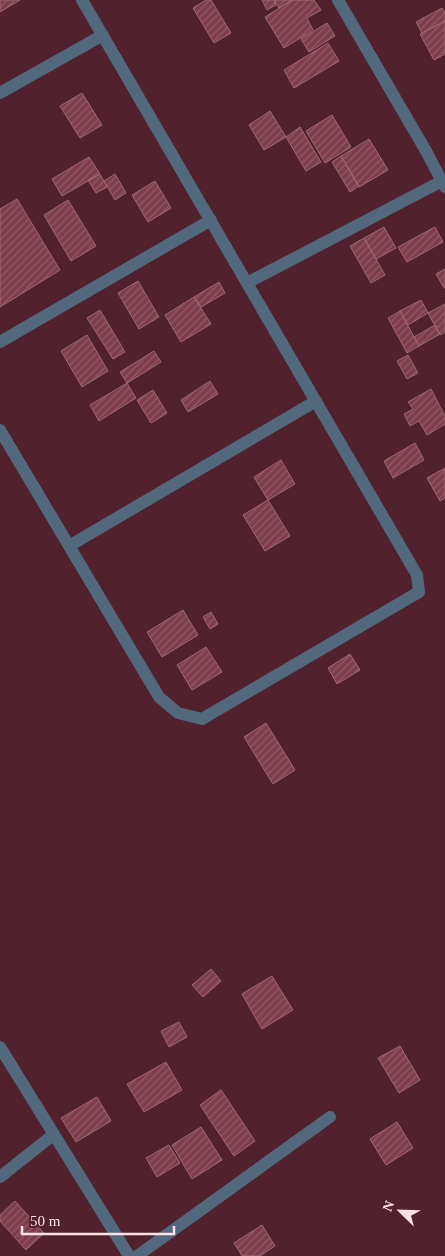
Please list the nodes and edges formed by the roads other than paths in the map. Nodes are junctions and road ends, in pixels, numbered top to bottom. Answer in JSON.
{"nodes":[{"id":1,"x":82,"y":0,"type":"edge"},
{"id":2,"x":338,"y":0,"type":"edge"},
{"id":3,"x":103,"y":35,"type":"junction"},
{"id":4,"x":0,"y":93,"type":"edge"},
{"id":5,"x":444,"y":184,"type":"edge"},
{"id":6,"x":211,"y":220,"type":"junction"},
{"id":7,"x":247,"y":283,"type":"junction"},
{"id":8,"x":0,"y":342,"type":"edge"},
{"id":9,"x":316,"y":401,"type":"junction"},
{"id":10,"x":0,"y":430,"type":"edge"},
{"id":11,"x":69,"y":546,"type":"junction"},
{"id":12,"x":0,"y":1046,"type":"edge"},
{"id":13,"x":330,"y":1117,"type":"dead end"},
{"id":14,"x":53,"y":1135,"type":"junction"},
{"id":15,"x":0,"y":1176,"type":"edge"},
{"id":16,"x":129,"y":1256,"type":"edge"},
{"id":17,"x":137,"y":1256,"type":"edge"}],
"edges":[{"from":1,"to":3,"type":"street"},
{"from":2,"to":5,"type":"street"},
{"from":3,"to":4,"type":"street"},
{"from":3,"to":6,"type":"street"},
{"from":5,"to":7,"type":"street"},
{"from":6,"to":7,"type":"street"},
{"from":6,"to":8,"type":"street"},
{"from":7,"to":9,"type":"street"},
{"from":9,"to":11,"type":"street"},
{"from":9,"to":11,"type":"street"},
{"from":10,"to":11,"type":"street"},
{"from":12,"to":14,"type":"street"},
{"from":13,"to":17,"type":"street"},
{"from":14,"to":15,"type":"street"},
{"from":14,"to":16,"type":"street"}]}
